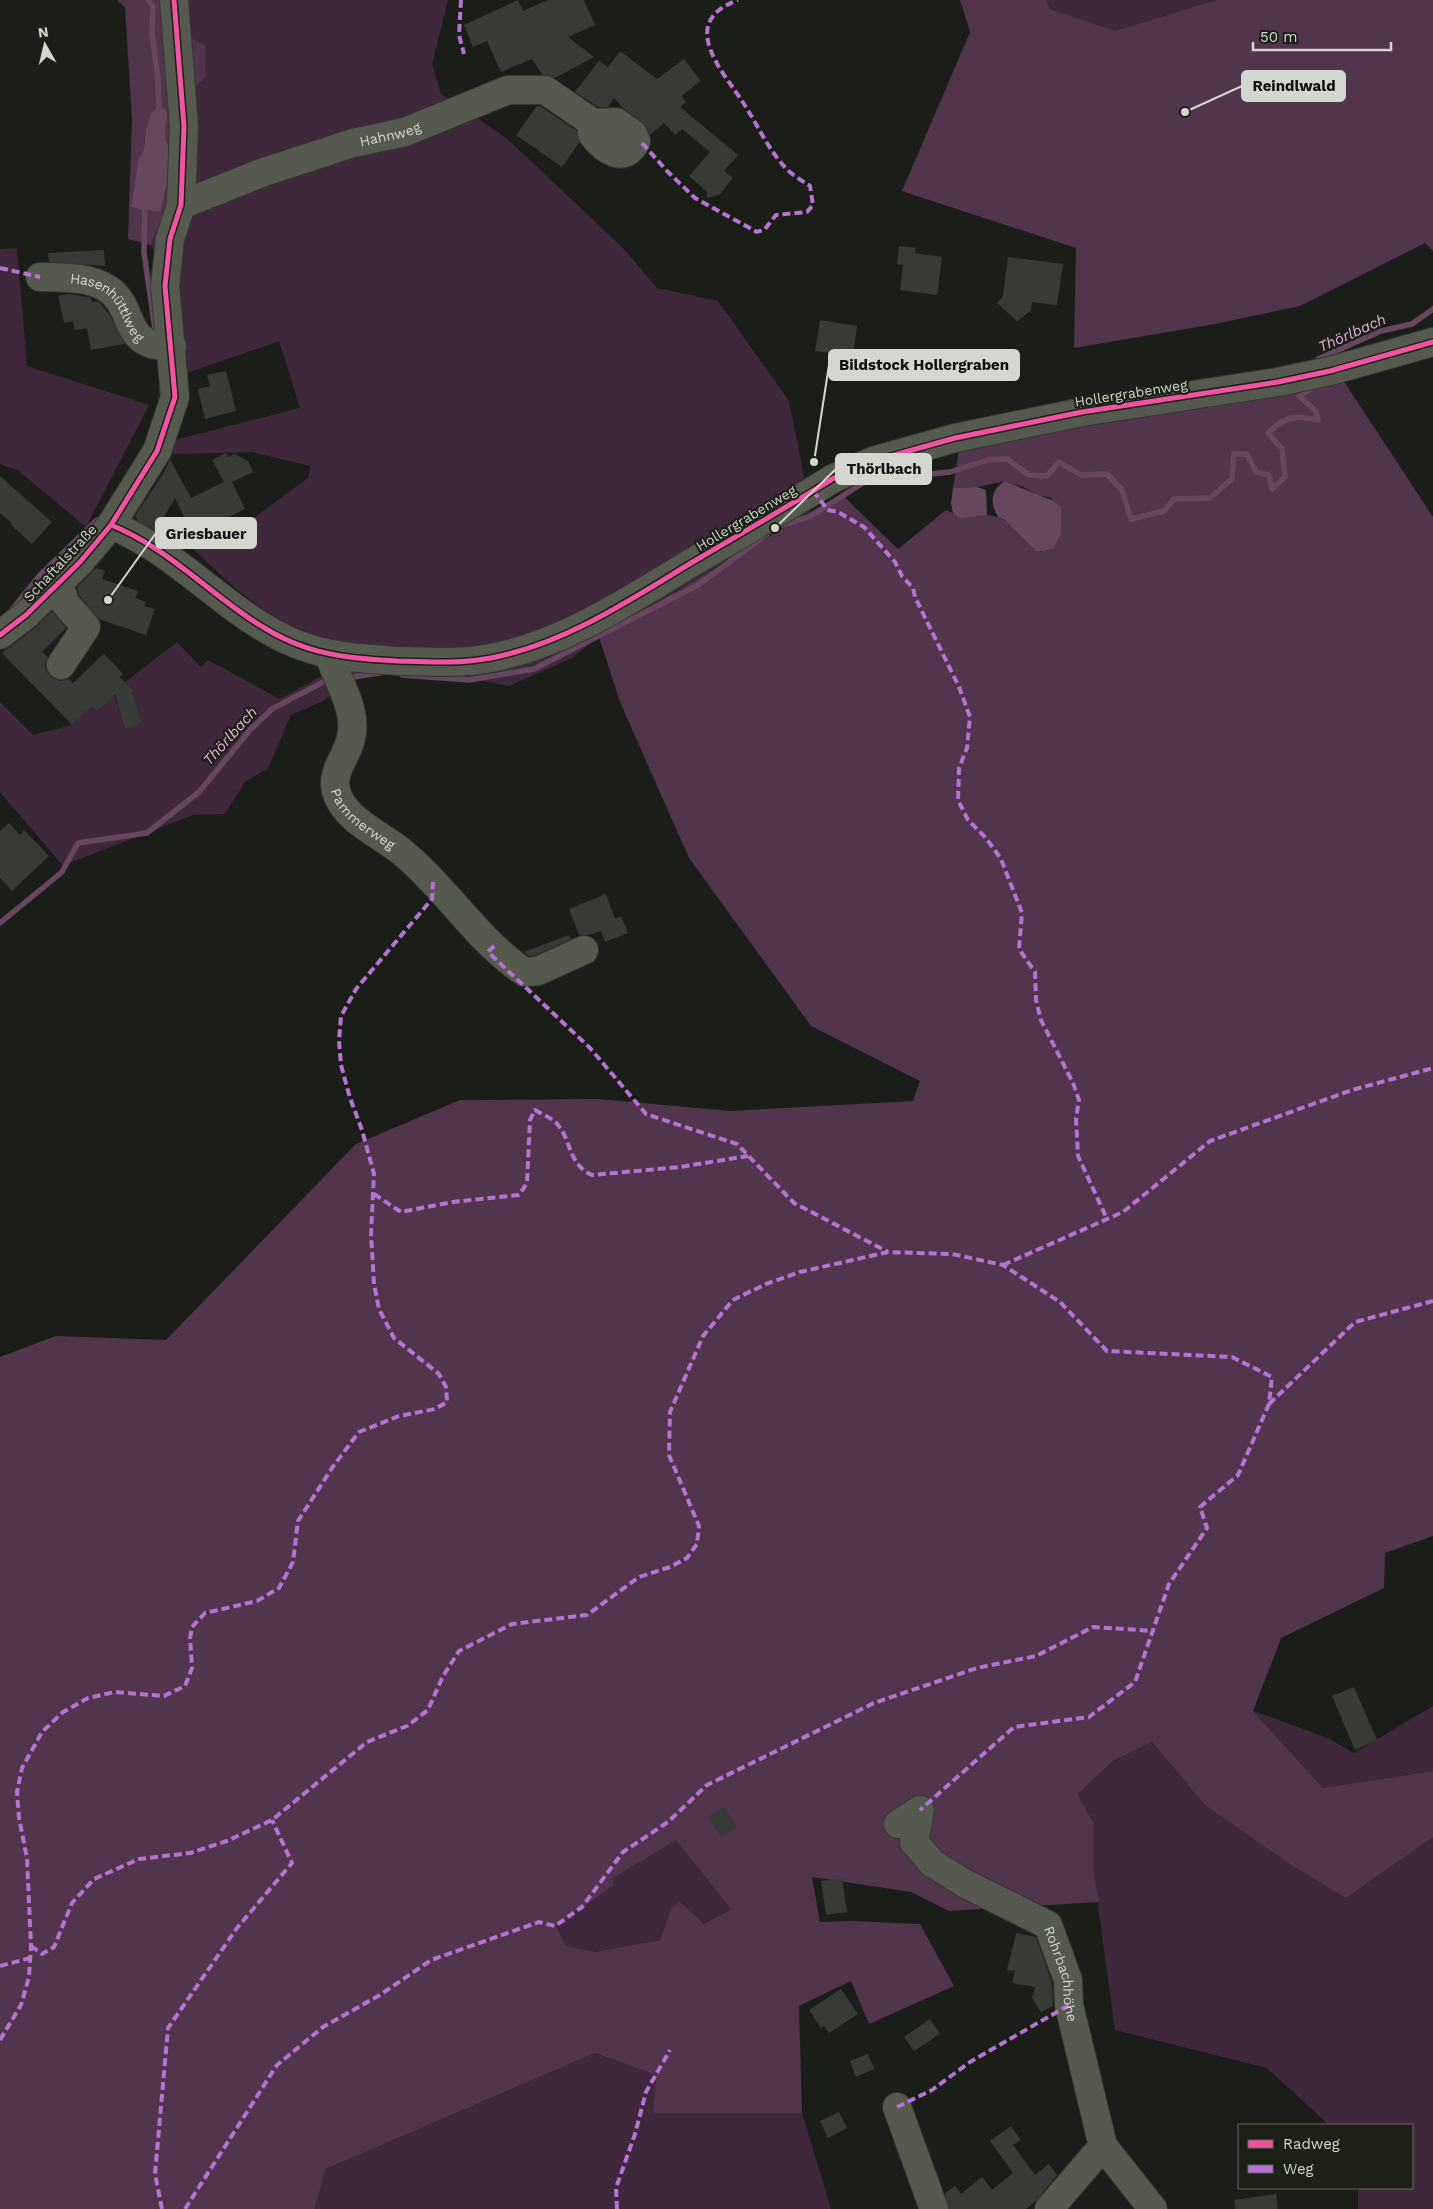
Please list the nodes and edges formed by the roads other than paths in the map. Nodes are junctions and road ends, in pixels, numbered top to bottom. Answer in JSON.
{"nodes":[{"id":1,"x":174,"y":0,"type":"edge"},
{"id":2,"x":593,"y":123,"type":"dead end"},
{"id":3,"x":181,"y":205,"type":"junction"},
{"id":4,"x":40,"y":277,"type":"dead end"},
{"id":5,"x":1433,"y":342,"type":"edge"},
{"id":6,"x":172,"y":346,"type":"junction"},
{"id":7,"x":111,"y":525,"type":"junction"},
{"id":8,"x":59,"y":583,"type":"junction"},
{"id":9,"x":0,"y":635,"type":"edge"},
{"id":10,"x":61,"y":665,"type":"dead end"},
{"id":11,"x":335,"y":670,"type":"junction"},
{"id":12,"x":584,"y":950,"type":"dead end"},
{"id":13,"x":898,"y":1824,"type":"dead end"},
{"id":14,"x":897,"y":2107,"type":"dead end"},
{"id":15,"x":1103,"y":2146,"type":"junction"},
{"id":16,"x":934,"y":2209,"type":"edge"},
{"id":17,"x":1049,"y":2209,"type":"edge"},
{"id":18,"x":1153,"y":2209,"type":"edge"}],
"edges":[{"from":1,"to":3,"type":"street","name":"Schaftalstraße"},
{"from":2,"to":3,"type":"street","name":"Hahnweg"},
{"from":3,"to":6,"type":"street","name":"Schaftalstraße"},
{"from":4,"to":6,"type":"street","name":"Hasenhüttlweg"},
{"from":5,"to":11,"type":"street","name":"Hollergrabenweg"},
{"from":6,"to":7,"type":"street","name":"Schaftalstraße"},
{"from":7,"to":8,"type":"street","name":"Schaftalstraße"},
{"from":7,"to":11,"type":"street","name":"Hollergrabenweg"},
{"from":8,"to":9,"type":"street","name":"Schaftalstraße"},
{"from":8,"to":10,"type":"street"},
{"from":11,"to":12,"type":"street","name":"Pammerweg"},
{"from":13,"to":15,"type":"street","name":"Rohrbachhöhe"},
{"from":14,"to":16,"type":"street"},
{"from":15,"to":17,"type":"street"},
{"from":15,"to":18,"type":"street","name":"Rohrbachhöhe"}]}
